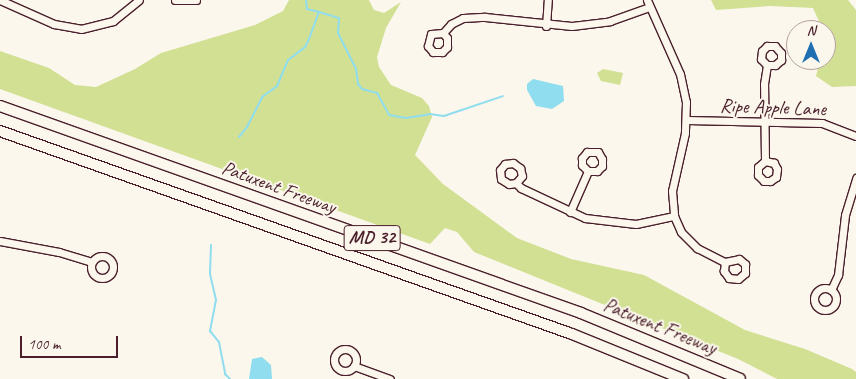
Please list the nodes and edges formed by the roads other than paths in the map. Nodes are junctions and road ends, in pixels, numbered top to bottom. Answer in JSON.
{"nodes":[{"id":1,"x":0,"y":0,"type":"edge"},
{"id":2,"x":140,"y":0,"type":"edge"},
{"id":3,"x":175,"y":0,"type":"edge"},
{"id":4,"x":196,"y":0,"type":"edge"},
{"id":5,"x":548,"y":0,"type":"edge"},
{"id":6,"x":648,"y":3,"type":"edge"},
{"id":7,"x":546,"y":26,"type":"junction"},
{"id":8,"x":443,"y":33,"type":"dead end"},
{"id":9,"x":767,"y":66,"type":"dead end"},
{"id":10,"x":0,"y":106,"type":"edge"},
{"id":11,"x":687,"y":120,"type":"junction"},
{"id":12,"x":765,"y":122,"type":"junction"},
{"id":13,"x":0,"y":131,"type":"edge"},
{"id":14,"x":856,"y":136,"type":"edge"},
{"id":15,"x":765,"y":161,"type":"dead end"},
{"id":16,"x":588,"y":171,"type":"dead end"},
{"id":17,"x":856,"y":178,"type":"edge"},
{"id":18,"x":516,"y":183,"type":"dead end"},
{"id":19,"x":570,"y":212,"type":"junction"},
{"id":20,"x":674,"y":216,"type":"junction"},
{"id":21,"x":0,"y":241,"type":"edge"},
{"id":22,"x":92,"y":262,"type":"dead end"},
{"id":23,"x":725,"y":262,"type":"dead end"},
{"id":24,"x":831,"y":290,"type":"dead end"},
{"id":25,"x":354,"y":366,"type":"dead end"},
{"id":26,"x":390,"y":379,"type":"edge"},
{"id":27,"x":683,"y":379,"type":"edge"},
{"id":28,"x":740,"y":379,"type":"edge"}],
"edges":[{"from":1,"to":2,"type":"street"},
{"from":3,"to":4,"type":"street"},
{"from":5,"to":7,"type":"street"},
{"from":6,"to":7,"type":"street"},
{"from":6,"to":11,"type":"street"},
{"from":7,"to":8,"type":"street"},
{"from":9,"to":12,"type":"street"},
{"from":10,"to":28,"type":"highway","name":"Patuxent Freeway","number":"MD 32"},
{"from":11,"to":12,"type":"street","name":"Ripe Apple Lane"},
{"from":11,"to":20,"type":"street"},
{"from":12,"to":14,"type":"street","name":"Ripe Apple Lane"},
{"from":12,"to":15,"type":"street"},
{"from":13,"to":27,"type":"highway","name":"Patuxent Freeway","number":"MD 32"},
{"from":16,"to":19,"type":"street"},
{"from":17,"to":24,"type":"street"},
{"from":18,"to":19,"type":"street"},
{"from":19,"to":20,"type":"street"},
{"from":20,"to":23,"type":"street"},
{"from":21,"to":22,"type":"street"},
{"from":25,"to":26,"type":"street"}]}
